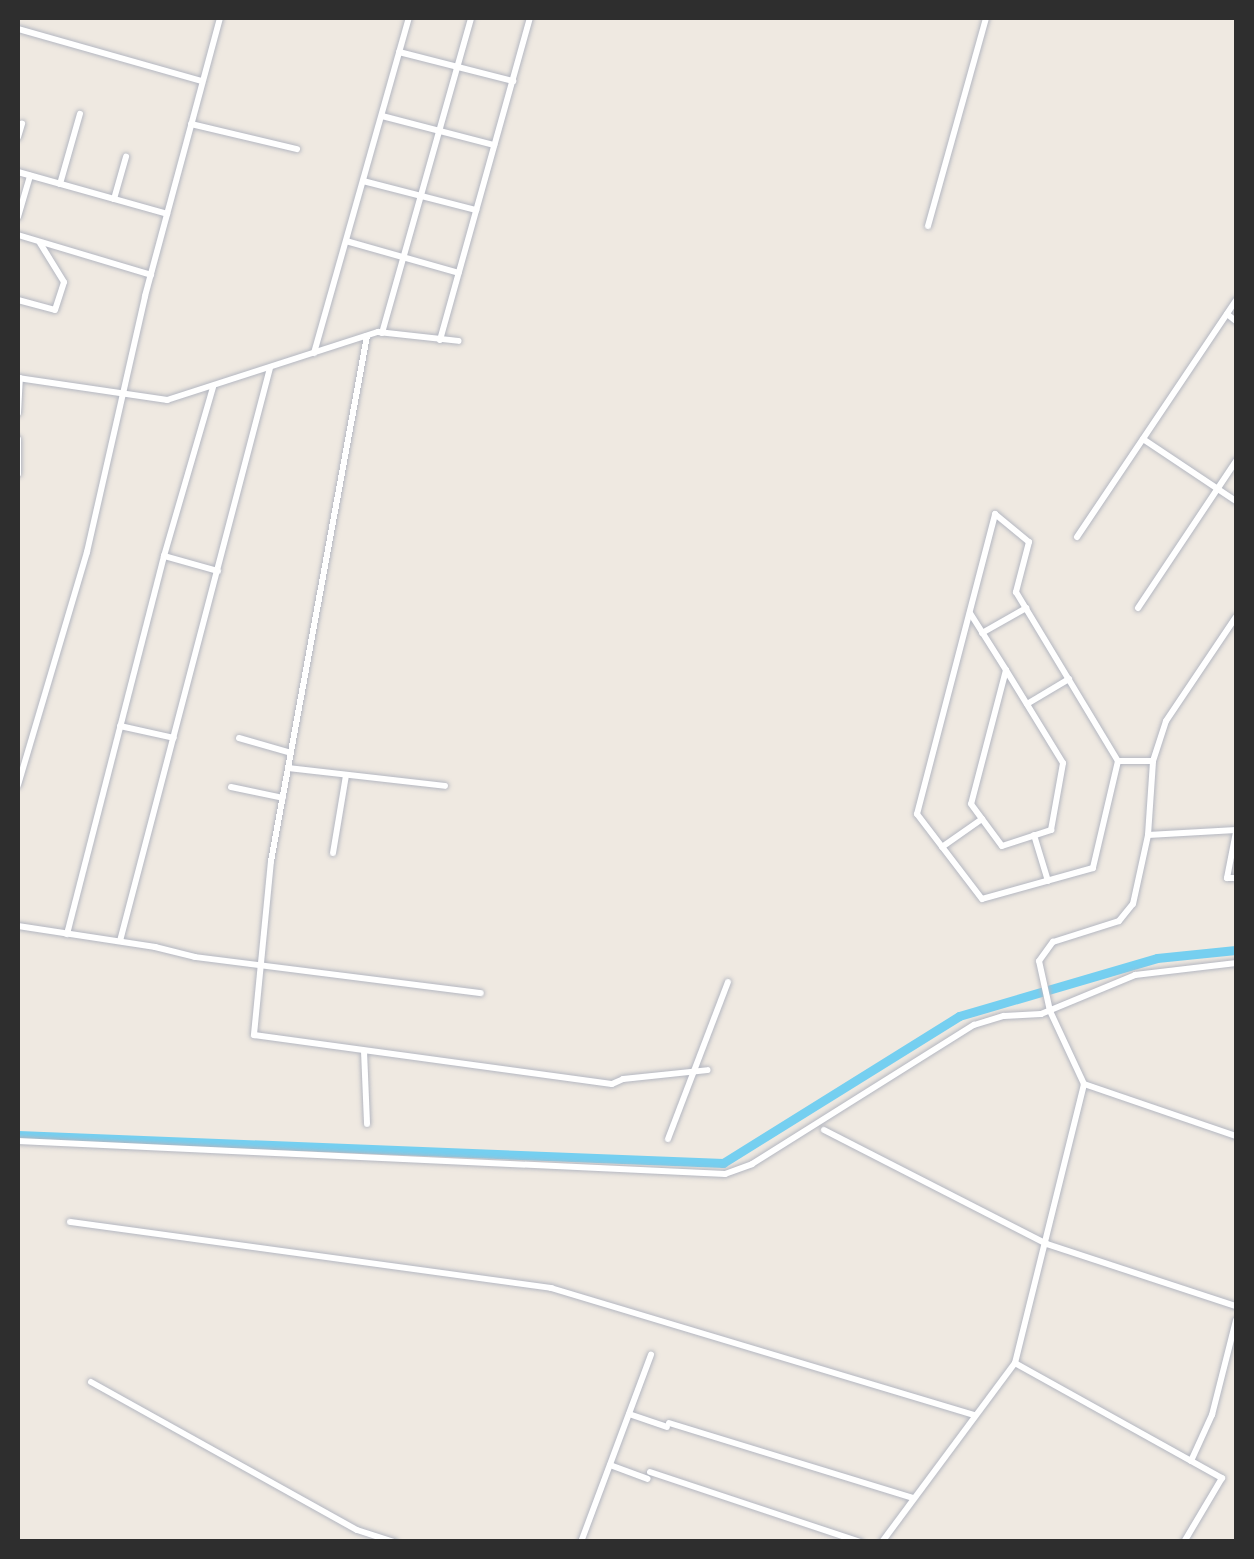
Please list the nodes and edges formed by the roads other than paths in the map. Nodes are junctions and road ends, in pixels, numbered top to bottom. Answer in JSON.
{"nodes":[{"id":1,"x":219,"y":18,"type":"edge"},
{"id":2,"x":409,"y":18,"type":"edge"},
{"id":3,"x":471,"y":18,"type":"edge"},
{"id":4,"x":530,"y":18,"type":"edge"},
{"id":5,"x":986,"y":18,"type":"edge"},
{"id":6,"x":18,"y":28,"type":"edge"},
{"id":7,"x":399,"y":52,"type":"junction"},
{"id":8,"x":457,"y":68,"type":"junction"},
{"id":9,"x":202,"y":81,"type":"junction"},
{"id":10,"x":513,"y":81,"type":"junction"},
{"id":11,"x":80,"y":114,"type":"dead end"},
{"id":12,"x":382,"y":116,"type":"junction"},
{"id":13,"x":22,"y":124,"type":"dead end"},
{"id":14,"x":191,"y":124,"type":"junction"},
{"id":15,"x":440,"y":132,"type":"junction"},
{"id":16,"x":18,"y":137,"type":"edge"},
{"id":17,"x":494,"y":146,"type":"junction"},
{"id":18,"x":297,"y":150,"type":"dead end"},
{"id":19,"x":126,"y":158,"type":"dead end"},
{"id":20,"x":18,"y":172,"type":"edge"},
{"id":21,"x":30,"y":176,"type":"junction"},
{"id":22,"x":363,"y":181,"type":"junction"},
{"id":23,"x":60,"y":184,"type":"junction"},
{"id":24,"x":420,"y":195,"type":"junction"},
{"id":25,"x":114,"y":199,"type":"junction"},
{"id":26,"x":476,"y":210,"type":"junction"},
{"id":27,"x":166,"y":214,"type":"junction"},
{"id":28,"x":18,"y":217,"type":"edge"},
{"id":29,"x":928,"y":226,"type":"dead end"},
{"id":30,"x":18,"y":236,"type":"edge"},
{"id":31,"x":346,"y":241,"type":"junction"},
{"id":32,"x":40,"y":242,"type":"junction"},
{"id":33,"x":403,"y":257,"type":"junction"},
{"id":34,"x":458,"y":273,"type":"junction"},
{"id":35,"x":151,"y":276,"type":"junction"},
{"id":36,"x":18,"y":300,"type":"edge"},
{"id":37,"x":1236,"y":300,"type":"edge"},
{"id":38,"x":1227,"y":314,"type":"junction"},
{"id":39,"x":1236,"y":321,"type":"edge"},
{"id":40,"x":382,"y":333,"type":"junction"},
{"id":41,"x":367,"y":336,"type":"junction"},
{"id":42,"x":440,"y":340,"type":"junction"},
{"id":43,"x":458,"y":341,"type":"dead end"},
{"id":44,"x":313,"y":354,"type":"junction"},
{"id":45,"x":270,"y":368,"type":"junction"},
{"id":46,"x":19,"y":378,"type":"edge"},
{"id":47,"x":214,"y":387,"type":"junction"},
{"id":48,"x":124,"y":395,"type":"junction"},
{"id":49,"x":18,"y":413,"type":"edge"},
{"id":50,"x":18,"y":440,"type":"edge"},
{"id":51,"x":1143,"y":440,"type":"junction"},
{"id":52,"x":1236,"y":461,"type":"edge"},
{"id":53,"x":18,"y":474,"type":"edge"},
{"id":54,"x":1218,"y":489,"type":"junction"},
{"id":55,"x":1236,"y":501,"type":"edge"},
{"id":56,"x":1077,"y":537,"type":"dead end"},
{"id":57,"x":164,"y":556,"type":"junction"},
{"id":58,"x":218,"y":571,"type":"junction"},
{"id":59,"x":1026,"y":608,"type":"junction"},
{"id":60,"x":1138,"y":608,"type":"dead end"},
{"id":61,"x":970,"y":612,"type":"junction"},
{"id":62,"x":1236,"y":617,"type":"edge"},
{"id":63,"x":982,"y":633,"type":"junction"},
{"id":64,"x":1006,"y":670,"type":"junction"},
{"id":65,"x":1069,"y":679,"type":"junction"},
{"id":66,"x":1027,"y":704,"type":"junction"},
{"id":67,"x":120,"y":726,"type":"junction"},
{"id":68,"x":174,"y":738,"type":"junction"},
{"id":69,"x":239,"y":738,"type":"dead end"},
{"id":70,"x":291,"y":753,"type":"junction"},
{"id":71,"x":1118,"y":761,"type":"junction"},
{"id":72,"x":1153,"y":762,"type":"junction"},
{"id":73,"x":288,"y":768,"type":"junction"},
{"id":74,"x":346,"y":774,"type":"junction"},
{"id":75,"x":18,"y":785,"type":"edge"},
{"id":76,"x":445,"y":786,"type":"dead end"},
{"id":77,"x":232,"y":787,"type":"dead end"},
{"id":78,"x":282,"y":798,"type":"junction"},
{"id":79,"x":982,"y":819,"type":"junction"},
{"id":80,"x":1236,"y":832,"type":"edge"},
{"id":81,"x":1148,"y":835,"type":"junction"},
{"id":82,"x":1034,"y":836,"type":"junction"},
{"id":83,"x":942,"y":847,"type":"junction"},
{"id":84,"x":333,"y":853,"type":"dead end"},
{"id":85,"x":1236,"y":878,"type":"edge"},
{"id":86,"x":1048,"y":881,"type":"junction"},
{"id":87,"x":18,"y":926,"type":"edge"},
{"id":88,"x":67,"y":934,"type":"junction"},
{"id":89,"x":120,"y":941,"type":"junction"},
{"id":90,"x":1236,"y":963,"type":"edge"},
{"id":91,"x":261,"y":966,"type":"junction"},
{"id":92,"x":728,"y":982,"type":"dead end"},
{"id":93,"x":482,"y":993,"type":"dead end"},
{"id":94,"x":1050,"y":1007,"type":"junction"},
{"id":95,"x":363,"y":1050,"type":"junction"},
{"id":96,"x":708,"y":1070,"type":"dead end"},
{"id":97,"x":693,"y":1073,"type":"junction"},
{"id":98,"x":1084,"y":1084,"type":"junction"},
{"id":99,"x":367,"y":1124,"type":"dead end"},
{"id":100,"x":824,"y":1130,"type":"dead end"},
{"id":101,"x":1236,"y":1136,"type":"edge"},
{"id":102,"x":668,"y":1139,"type":"dead end"},
{"id":103,"x":18,"y":1141,"type":"edge"},
{"id":104,"x":70,"y":1222,"type":"dead end"},
{"id":105,"x":1047,"y":1244,"type":"junction"},
{"id":106,"x":1236,"y":1306,"type":"edge"},
{"id":107,"x":1236,"y":1320,"type":"edge"},
{"id":108,"x":651,"y":1355,"type":"dead end"},
{"id":109,"x":1015,"y":1363,"type":"junction"},
{"id":110,"x":91,"y":1382,"type":"dead end"},
{"id":111,"x":629,"y":1414,"type":"junction"},
{"id":112,"x":975,"y":1415,"type":"junction"},
{"id":113,"x":1191,"y":1462,"type":"junction"},
{"id":114,"x":610,"y":1465,"type":"junction"},
{"id":115,"x":912,"y":1498,"type":"junction"},
{"id":116,"x":395,"y":1542,"type":"edge"},
{"id":117,"x":581,"y":1542,"type":"edge"},
{"id":118,"x":862,"y":1542,"type":"edge"},
{"id":119,"x":882,"y":1542,"type":"edge"},
{"id":120,"x":1184,"y":1542,"type":"edge"}],
"edges":[{"from":1,"to":9,"type":"street"},
{"from":2,"to":7,"type":"street"},
{"from":3,"to":8,"type":"street"},
{"from":4,"to":10,"type":"street"},
{"from":5,"to":29,"type":"street"},
{"from":6,"to":9,"type":"street"},
{"from":7,"to":8,"type":"street"},
{"from":7,"to":12,"type":"street"},
{"from":8,"to":10,"type":"street"},
{"from":8,"to":15,"type":"street"},
{"from":9,"to":14,"type":"street"},
{"from":10,"to":17,"type":"street"},
{"from":11,"to":23,"type":"street"},
{"from":12,"to":15,"type":"street"},
{"from":12,"to":22,"type":"street"},
{"from":13,"to":16,"type":"street"},
{"from":14,"to":18,"type":"street"},
{"from":14,"to":27,"type":"street"},
{"from":15,"to":17,"type":"street"},
{"from":15,"to":24,"type":"street"},
{"from":17,"to":26,"type":"street"},
{"from":19,"to":25,"type":"street"},
{"from":20,"to":21,"type":"street"},
{"from":21,"to":23,"type":"street"},
{"from":21,"to":28,"type":"street"},
{"from":22,"to":24,"type":"street"},
{"from":22,"to":31,"type":"street"},
{"from":23,"to":25,"type":"street"},
{"from":24,"to":26,"type":"street"},
{"from":24,"to":33,"type":"street"},
{"from":25,"to":27,"type":"street"},
{"from":26,"to":34,"type":"street"},
{"from":27,"to":35,"type":"street"},
{"from":30,"to":32,"type":"street"},
{"from":31,"to":33,"type":"street"},
{"from":31,"to":44,"type":"street"},
{"from":32,"to":35,"type":"street"},
{"from":32,"to":36,"type":"street"},
{"from":33,"to":34,"type":"street"},
{"from":33,"to":40,"type":"street"},
{"from":34,"to":42,"type":"street"},
{"from":35,"to":48,"type":"street"},
{"from":37,"to":38,"type":"street"},
{"from":38,"to":39,"type":"street"},
{"from":38,"to":51,"type":"street"},
{"from":40,"to":41,"type":"street"},
{"from":40,"to":42,"type":"street"},
{"from":41,"to":44,"type":"street"},
{"from":41,"to":70,"type":"street"},
{"from":42,"to":43,"type":"street"},
{"from":44,"to":45,"type":"street"},
{"from":45,"to":47,"type":"street"},
{"from":45,"to":58,"type":"street"},
{"from":46,"to":48,"type":"street"},
{"from":46,"to":49,"type":"street"},
{"from":47,"to":48,"type":"street"},
{"from":47,"to":57,"type":"street"},
{"from":48,"to":75,"type":"street"},
{"from":50,"to":53,"type":"street"},
{"from":51,"to":54,"type":"street"},
{"from":51,"to":56,"type":"street"},
{"from":52,"to":54,"type":"street"},
{"from":54,"to":55,"type":"street"},
{"from":54,"to":60,"type":"street"},
{"from":57,"to":58,"type":"street"},
{"from":57,"to":67,"type":"street"},
{"from":58,"to":68,"type":"street"},
{"from":59,"to":61,"type":"street"},
{"from":59,"to":63,"type":"street"},
{"from":59,"to":65,"type":"street"},
{"from":61,"to":63,"type":"street"},
{"from":61,"to":83,"type":"street"},
{"from":62,"to":72,"type":"street"},
{"from":63,"to":64,"type":"street"},
{"from":64,"to":66,"type":"street"},
{"from":64,"to":79,"type":"street"},
{"from":65,"to":66,"type":"street"},
{"from":65,"to":71,"type":"street"},
{"from":66,"to":82,"type":"street"},
{"from":67,"to":68,"type":"street"},
{"from":67,"to":88,"type":"street"},
{"from":68,"to":89,"type":"street"},
{"from":69,"to":70,"type":"street"},
{"from":70,"to":73,"type":"street"},
{"from":71,"to":72,"type":"street"},
{"from":71,"to":86,"type":"street"},
{"from":72,"to":81,"type":"street"},
{"from":73,"to":74,"type":"street"},
{"from":73,"to":78,"type":"street"},
{"from":74,"to":76,"type":"street"},
{"from":74,"to":84,"type":"street"},
{"from":77,"to":78,"type":"street"},
{"from":78,"to":91,"type":"street"},
{"from":79,"to":82,"type":"street"},
{"from":79,"to":83,"type":"street"},
{"from":80,"to":81,"type":"street"},
{"from":80,"to":85,"type":"street"},
{"from":81,"to":94,"type":"street"},
{"from":82,"to":86,"type":"street"},
{"from":83,"to":86,"type":"street"},
{"from":87,"to":88,"type":"street"},
{"from":88,"to":89,"type":"street"},
{"from":89,"to":91,"type":"street"},
{"from":90,"to":94,"type":"street"},
{"from":91,"to":93,"type":"street"},
{"from":91,"to":95,"type":"street"},
{"from":92,"to":97,"type":"street"},
{"from":94,"to":98,"type":"street"},
{"from":94,"to":103,"type":"street"},
{"from":95,"to":97,"type":"street"},
{"from":95,"to":99,"type":"street"},
{"from":96,"to":97,"type":"street"},
{"from":97,"to":102,"type":"street"},
{"from":98,"to":101,"type":"street"},
{"from":98,"to":105,"type":"street"},
{"from":100,"to":105,"type":"street"},
{"from":104,"to":112,"type":"street"},
{"from":105,"to":106,"type":"street"},
{"from":105,"to":109,"type":"street"},
{"from":107,"to":113,"type":"street"},
{"from":108,"to":111,"type":"street"},
{"from":109,"to":112,"type":"street"},
{"from":109,"to":113,"type":"street"},
{"from":110,"to":116,"type":"street"},
{"from":111,"to":114,"type":"street"},
{"from":111,"to":115,"type":"street"},
{"from":112,"to":115,"type":"street"},
{"from":113,"to":120,"type":"street"},
{"from":114,"to":117,"type":"street"},
{"from":114,"to":118,"type":"street"},
{"from":115,"to":119,"type":"street"}]}
